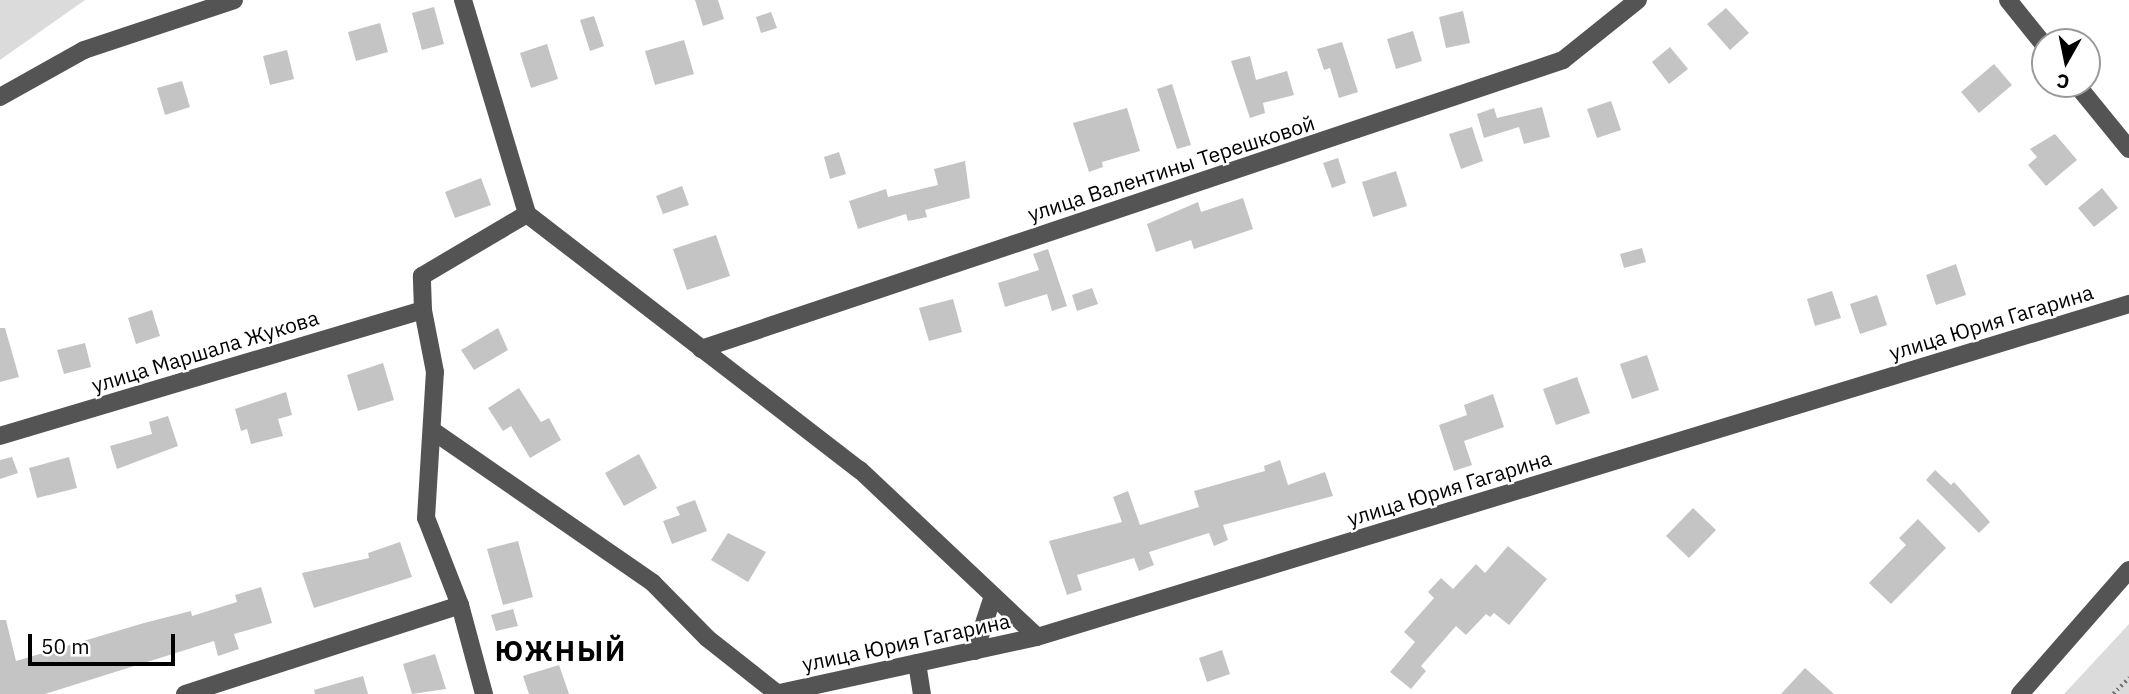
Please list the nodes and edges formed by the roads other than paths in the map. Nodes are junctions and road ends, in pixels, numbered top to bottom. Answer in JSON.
{"nodes":[{"id":1,"x":234,"y":0,"type":"edge"},
{"id":2,"x":463,"y":0,"type":"edge"},
{"id":3,"x":1639,"y":0,"type":"edge"},
{"id":4,"x":2008,"y":0,"type":"edge"},
{"id":5,"x":2031,"y":29,"type":"edge"},
{"id":6,"x":0,"y":97,"type":"edge"},
{"id":7,"x":2087,"y":98,"type":"edge"},
{"id":8,"x":2129,"y":149,"type":"edge"},
{"id":9,"x":527,"y":215,"type":"junction"},
{"id":10,"x":2129,"y":304,"type":"edge"},
{"id":11,"x":423,"y":310,"type":"junction"},
{"id":12,"x":701,"y":349,"type":"junction"},
{"id":13,"x":433,"y":431,"type":"junction"},
{"id":14,"x":0,"y":436,"type":"edge"},
{"id":15,"x":2129,"y":570,"type":"edge"},
{"id":16,"x":993,"y":596,"type":"junction"},
{"id":17,"x":460,"y":605,"type":"junction"},
{"id":18,"x":1037,"y":637,"type":"junction"},
{"id":19,"x":975,"y":651,"type":"junction"},
{"id":20,"x":917,"y":663,"type":"junction"},
{"id":21,"x":185,"y":694,"type":"edge"},
{"id":22,"x":484,"y":694,"type":"edge"},
{"id":23,"x":776,"y":694,"type":"edge"},
{"id":24,"x":922,"y":694,"type":"edge"},
{"id":25,"x":2020,"y":694,"type":"edge"}],
"edges":[{"from":1,"to":6,"type":"street"},
{"from":2,"to":9,"type":"street"},
{"from":3,"to":12,"type":"street","name":"улица Валентины Терешковой"},
{"from":4,"to":5,"type":"street"},
{"from":7,"to":8,"type":"street"},
{"from":9,"to":11,"type":"street"},
{"from":9,"to":12,"type":"street"},
{"from":10,"to":18,"type":"street","name":"улица Юрия Гагарина"},
{"from":11,"to":13,"type":"street"},
{"from":11,"to":14,"type":"street","name":"улица Маршала Жукова"},
{"from":12,"to":16,"type":"street"},
{"from":13,"to":17,"type":"street"},
{"from":13,"to":23,"type":"street"},
{"from":15,"to":25,"type":"street"},
{"from":16,"to":18,"type":"street"},
{"from":16,"to":19,"type":"street"},
{"from":17,"to":21,"type":"street"},
{"from":17,"to":22,"type":"street"},
{"from":18,"to":19,"type":"street","name":"улица Юрия Гагарина"},
{"from":19,"to":20,"type":"street","name":"улица Юрия Гагарина"},
{"from":20,"to":23,"type":"street","name":"улица Юрия Гагарина"},
{"from":20,"to":24,"type":"street"}]}
